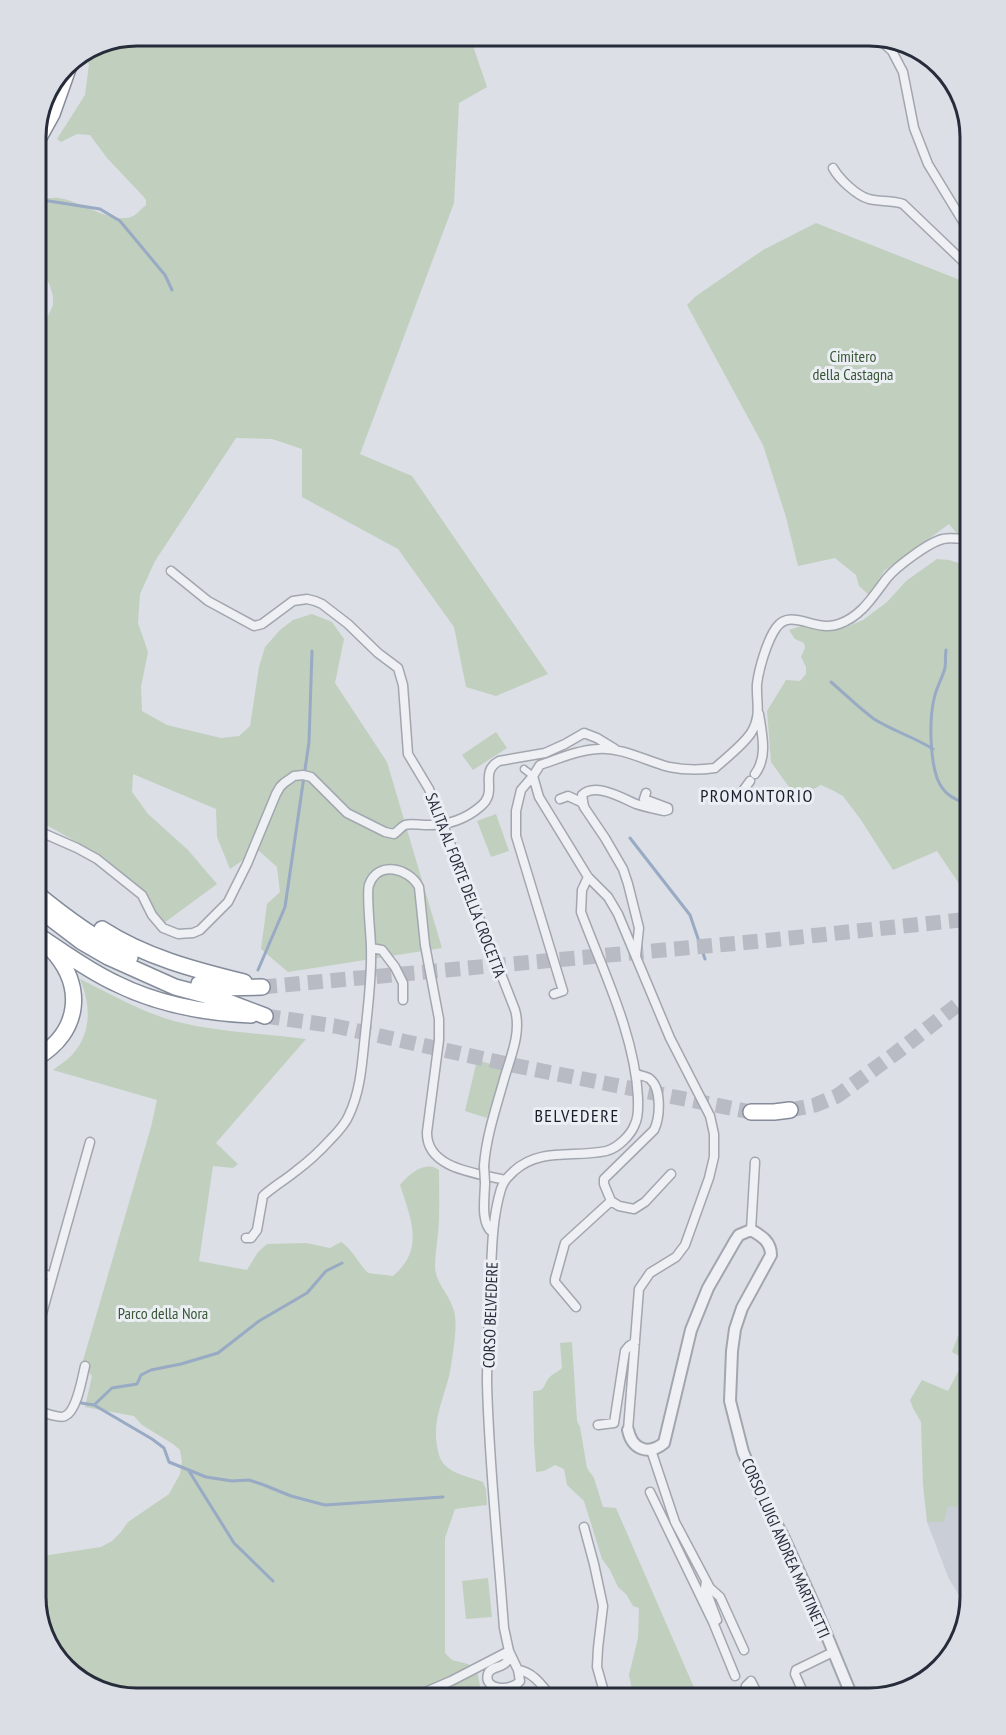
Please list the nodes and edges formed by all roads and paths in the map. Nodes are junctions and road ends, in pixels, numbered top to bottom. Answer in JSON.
{"nodes":[{"id":1,"x":890,"y":49,"type":"edge"},
{"id":2,"x":61,"y":89,"type":"edge"},
{"id":3,"x":48,"y":121,"type":"edge"},
{"id":4,"x":833,"y":168,"type":"dead end"},
{"id":5,"x":960,"y":217,"type":"edge"},
{"id":6,"x":960,"y":258,"type":"edge"},
{"id":7,"x":960,"y":540,"type":"edge"},
{"id":8,"x":171,"y":571,"type":"dead end"},
{"id":9,"x":759,"y":712,"type":"junction"},
{"id":10,"x":615,"y":750,"type":"junction"},
{"id":11,"x":524,"y":769,"type":"dead end"},
{"id":12,"x":533,"y":776,"type":"junction"},
{"id":13,"x":742,"y":792,"type":"dead end"},
{"id":14,"x":646,"y":793,"type":"dead end"},
{"id":15,"x":560,"y":799,"type":"dead end"},
{"id":16,"x":584,"y":807,"type":"junction"},
{"id":17,"x":442,"y":825,"type":"junction"},
{"id":18,"x":47,"y":835,"type":"edge"},
{"id":19,"x":588,"y":878,"type":"junction"},
{"id":20,"x":47,"y":891,"type":"edge"},
{"id":21,"x":47,"y":901,"type":"edge"},
{"id":22,"x":47,"y":915,"type":"edge"},
{"id":23,"x":47,"y":941,"type":"edge"},
{"id":24,"x":47,"y":945,"type":"edge"},
{"id":25,"x":371,"y":948,"type":"junction"},
{"id":26,"x":636,"y":959,"type":"junction"},
{"id":27,"x":554,"y":994,"type":"dead end"},
{"id":28,"x":403,"y":1000,"type":"dead end"},
{"id":29,"x":47,"y":1051,"type":"edge"},
{"id":30,"x":637,"y":1074,"type":"junction"},
{"id":31,"x":790,"y":1110,"type":"tunnel mouth"},
{"id":32,"x":751,"y":1112,"type":"tunnel mouth"},
{"id":33,"x":90,"y":1142,"type":"dead end"},
{"id":34,"x":755,"y":1162,"type":"dead end"},
{"id":35,"x":671,"y":1174,"type":"dead end"},
{"id":36,"x":505,"y":1180,"type":"junction"},
{"id":37,"x":611,"y":1201,"type":"junction"},
{"id":38,"x":751,"y":1230,"type":"junction"},
{"id":39,"x":492,"y":1232,"type":"junction"},
{"id":40,"x":246,"y":1238,"type":"dead end"},
{"id":41,"x":47,"y":1274,"type":"edge"},
{"id":42,"x":52,"y":1276,"type":"junction"},
{"id":43,"x":47,"y":1294,"type":"edge"},
{"id":44,"x":576,"y":1307,"type":"dead end"},
{"id":45,"x":635,"y":1342,"type":"junction"},
{"id":46,"x":85,"y":1366,"type":"dead end"},
{"id":47,"x":47,"y":1413,"type":"edge"},
{"id":48,"x":598,"y":1425,"type":"dead end"},
{"id":49,"x":628,"y":1430,"type":"joint"},
{"id":50,"x":651,"y":1450,"type":"junction"},
{"id":51,"x":650,"y":1492,"type":"dead end"},
{"id":52,"x":584,"y":1527,"type":"dead end"},
{"id":53,"x":706,"y":1581,"type":"junction"},
{"id":54,"x":714,"y":1622,"type":"junction"},
{"id":55,"x":744,"y":1650,"type":"dead end"},
{"id":56,"x":509,"y":1651,"type":"junction"},
{"id":57,"x":833,"y":1652,"type":"junction"},
{"id":58,"x":521,"y":1670,"type":"junction"},
{"id":59,"x":735,"y":1676,"type":"dead end"},
{"id":60,"x":435,"y":1688,"type":"edge"},
{"id":61,"x":544,"y":1688,"type":"edge"},
{"id":62,"x":603,"y":1688,"type":"edge"},
{"id":63,"x":747,"y":1688,"type":"edge"},
{"id":64,"x":754,"y":1688,"type":"edge"},
{"id":65,"x":801,"y":1688,"type":"edge"},
{"id":66,"x":848,"y":1688,"type":"edge"}],
"edges":[{"from":1,"to":5,"type":"street"},
{"from":2,"to":3,"type":"highway"},
{"from":4,"to":6,"type":"street"},
{"from":7,"to":9,"type":"street"},
{"from":8,"to":17,"type":"street","name":"SALITA AL FORTE DELLA CROCETTA"},
{"from":9,"to":10,"type":"street"},
{"from":9,"to":13,"type":"street"},
{"from":10,"to":12,"type":"street"},
{"from":10,"to":17,"type":"street"},
{"from":11,"to":12,"type":"street"},
{"from":12,"to":19,"type":"street"},
{"from":12,"to":27,"type":"street"},
{"from":14,"to":16,"type":"street"},
{"from":15,"to":16,"type":"street"},
{"from":16,"to":26,"type":"street"},
{"from":17,"to":18,"type":"street"},
{"from":17,"to":39,"type":"street","name":"SALITA AL FORTE DELLA CROCETTA","bridge":true},
{"from":19,"to":26,"type":"street"},
{"from":19,"to":30,"type":"street"},
{"from":20,"to":21,"type":"highway"},
{"from":22,"to":23,"type":"highway"},
{"from":24,"to":29,"type":"highway"},
{"from":25,"to":28,"type":"street"},
{"from":25,"to":36,"type":"street"},
{"from":25,"to":40,"type":"street"},
{"from":26,"to":45,"type":"street"},
{"from":30,"to":36,"type":"street"},
{"from":30,"to":37,"type":"street"},
{"from":31,"to":32,"type":"highway"},
{"from":33,"to":42,"type":"street"},
{"from":34,"to":38,"type":"street"},
{"from":35,"to":37,"type":"street"},
{"from":36,"to":39,"type":"street","name":"CORSO BELVEDERE"},
{"from":37,"to":44,"type":"street"},
{"from":38,"to":50,"type":"street"},
{"from":38,"to":57,"type":"street","name":"CORSO LUIGI ANDREA MARTINETTI"},
{"from":39,"to":56,"type":"street","name":"CORSO BELVEDERE"},
{"from":41,"to":42,"type":"street"},
{"from":42,"to":43,"type":"street"},
{"from":45,"to":48,"type":"street"},
{"from":45,"to":49,"type":"street"},
{"from":46,"to":47,"type":"street"},
{"from":49,"to":50,"type":"street"},
{"from":50,"to":53,"type":"street"},
{"from":51,"to":54,"type":"street"},
{"from":52,"to":62,"type":"street"},
{"from":53,"to":54,"type":"street"},
{"from":53,"to":55,"type":"street"},
{"from":54,"to":59,"type":"street"},
{"from":56,"to":58,"type":"street","name":"CORSO BELVEDERE"},
{"from":56,"to":58,"type":"street"},
{"from":56,"to":60,"type":"street"},
{"from":57,"to":65,"type":"street"},
{"from":57,"to":66,"type":"street","name":"CORSO LUIGI ANDREA MARTINETTI"},
{"from":58,"to":61,"type":"street"},
{"from":63,"to":64,"type":"street"}]}
